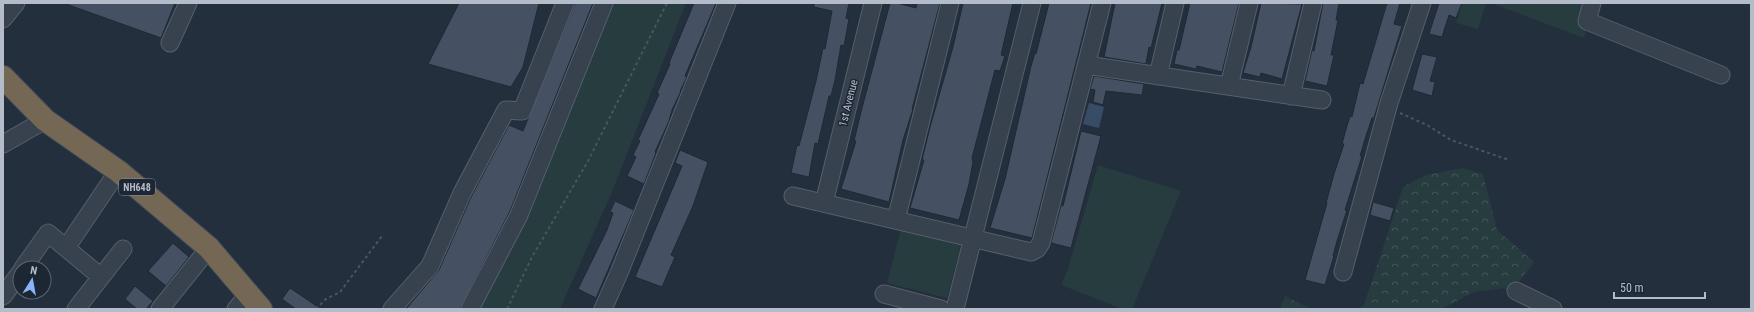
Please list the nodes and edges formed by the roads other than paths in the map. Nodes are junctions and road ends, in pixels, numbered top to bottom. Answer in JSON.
{"nodes":[{"id":1,"x":16,"y":3,"type":"edge"},
{"id":2,"x":188,"y":3,"type":"edge"},
{"id":3,"x":565,"y":3,"type":"edge"},
{"id":4,"x":604,"y":3,"type":"edge"},
{"id":5,"x":727,"y":3,"type":"edge"},
{"id":6,"x":873,"y":3,"type":"edge"},
{"id":7,"x":950,"y":3,"type":"edge"},
{"id":8,"x":1032,"y":3,"type":"edge"},
{"id":9,"x":1102,"y":3,"type":"edge"},
{"id":10,"x":1175,"y":3,"type":"edge"},
{"id":11,"x":1249,"y":3,"type":"edge"},
{"id":12,"x":1313,"y":3,"type":"edge"},
{"id":13,"x":1422,"y":3,"type":"edge"},
{"id":14,"x":1592,"y":3,"type":"edge"},
{"id":15,"x":3,"y":19,"type":"edge"},
{"id":16,"x":170,"y":43,"type":"dead end"},
{"id":17,"x":1086,"y":65,"type":"junction"},
{"id":18,"x":1721,"y":75,"type":"dead end"},
{"id":19,"x":1158,"y":76,"type":"junction"},
{"id":20,"x":3,"y":77,"type":"edge"},
{"id":21,"x":1229,"y":86,"type":"junction"},
{"id":22,"x":1291,"y":96,"type":"junction"},
{"id":23,"x":1322,"y":100,"type":"dead end"},
{"id":24,"x":45,"y":120,"type":"junction"},
{"id":25,"x":3,"y":144,"type":"edge"},
{"id":26,"x":118,"y":171,"type":"junction"},
{"id":27,"x":793,"y":196,"type":"dead end"},
{"id":28,"x":824,"y":203,"type":"junction"},
{"id":29,"x":896,"y":220,"type":"junction"},
{"id":30,"x":972,"y":238,"type":"junction"},
{"id":31,"x":66,"y":248,"type":"junction"},
{"id":32,"x":209,"y":248,"type":"junction"},
{"id":33,"x":122,"y":249,"type":"dead end"},
{"id":34,"x":29,"y":260,"type":"edge"},
{"id":35,"x":1343,"y":272,"type":"dead end"},
{"id":36,"x":101,"y":277,"type":"junction"},
{"id":37,"x":12,"y":284,"type":"edge"},
{"id":38,"x":1516,"y":291,"type":"dead end"},
{"id":39,"x":884,"y":294,"type":"dead end"},
{"id":40,"x":3,"y":296,"type":"edge"},
{"id":41,"x":248,"y":304,"type":"edge"},
{"id":42,"x":76,"y":309,"type":"edge"},
{"id":43,"x":160,"y":309,"type":"edge"},
{"id":44,"x":392,"y":309,"type":"edge"},
{"id":45,"x":470,"y":309,"type":"edge"},
{"id":46,"x":603,"y":309,"type":"edge"},
{"id":47,"x":941,"y":309,"type":"edge"},
{"id":48,"x":955,"y":309,"type":"edge"},
{"id":49,"x":1551,"y":309,"type":"edge"}],
"edges":[{"from":1,"to":15,"type":"street"},
{"from":2,"to":16,"type":"street"},
{"from":3,"to":44,"type":"street"},
{"from":4,"to":45,"type":"street"},
{"from":5,"to":46,"type":"street"},
{"from":6,"to":28,"type":"street","name":"1st Avenue"},
{"from":7,"to":29,"type":"street"},
{"from":8,"to":30,"type":"street"},
{"from":9,"to":17,"type":"street"},
{"from":10,"to":19,"type":"street"},
{"from":11,"to":21,"type":"street"},
{"from":12,"to":22,"type":"street"},
{"from":13,"to":35,"type":"street"},
{"from":14,"to":18,"type":"street"},
{"from":17,"to":19,"type":"street"},
{"from":17,"to":30,"type":"street"},
{"from":19,"to":21,"type":"street"},
{"from":20,"to":24,"type":"highway","number":"NH648"},
{"from":21,"to":22,"type":"street"},
{"from":22,"to":23,"type":"street"},
{"from":24,"to":25,"type":"street"},
{"from":24,"to":26,"type":"highway","number":"NH648"},
{"from":26,"to":31,"type":"street"},
{"from":26,"to":32,"type":"highway","number":"NH648"},
{"from":27,"to":28,"type":"street"},
{"from":28,"to":29,"type":"street"},
{"from":29,"to":30,"type":"street"},
{"from":30,"to":48,"type":"street"},
{"from":31,"to":34,"type":"street"},
{"from":31,"to":36,"type":"street"},
{"from":32,"to":41,"type":"highway","number":"NH648"},
{"from":32,"to":43,"type":"street"},
{"from":33,"to":36,"type":"street"},
{"from":36,"to":42,"type":"street"},
{"from":37,"to":40,"type":"street"},
{"from":38,"to":49,"type":"street"},
{"from":39,"to":47,"type":"street"}]}
